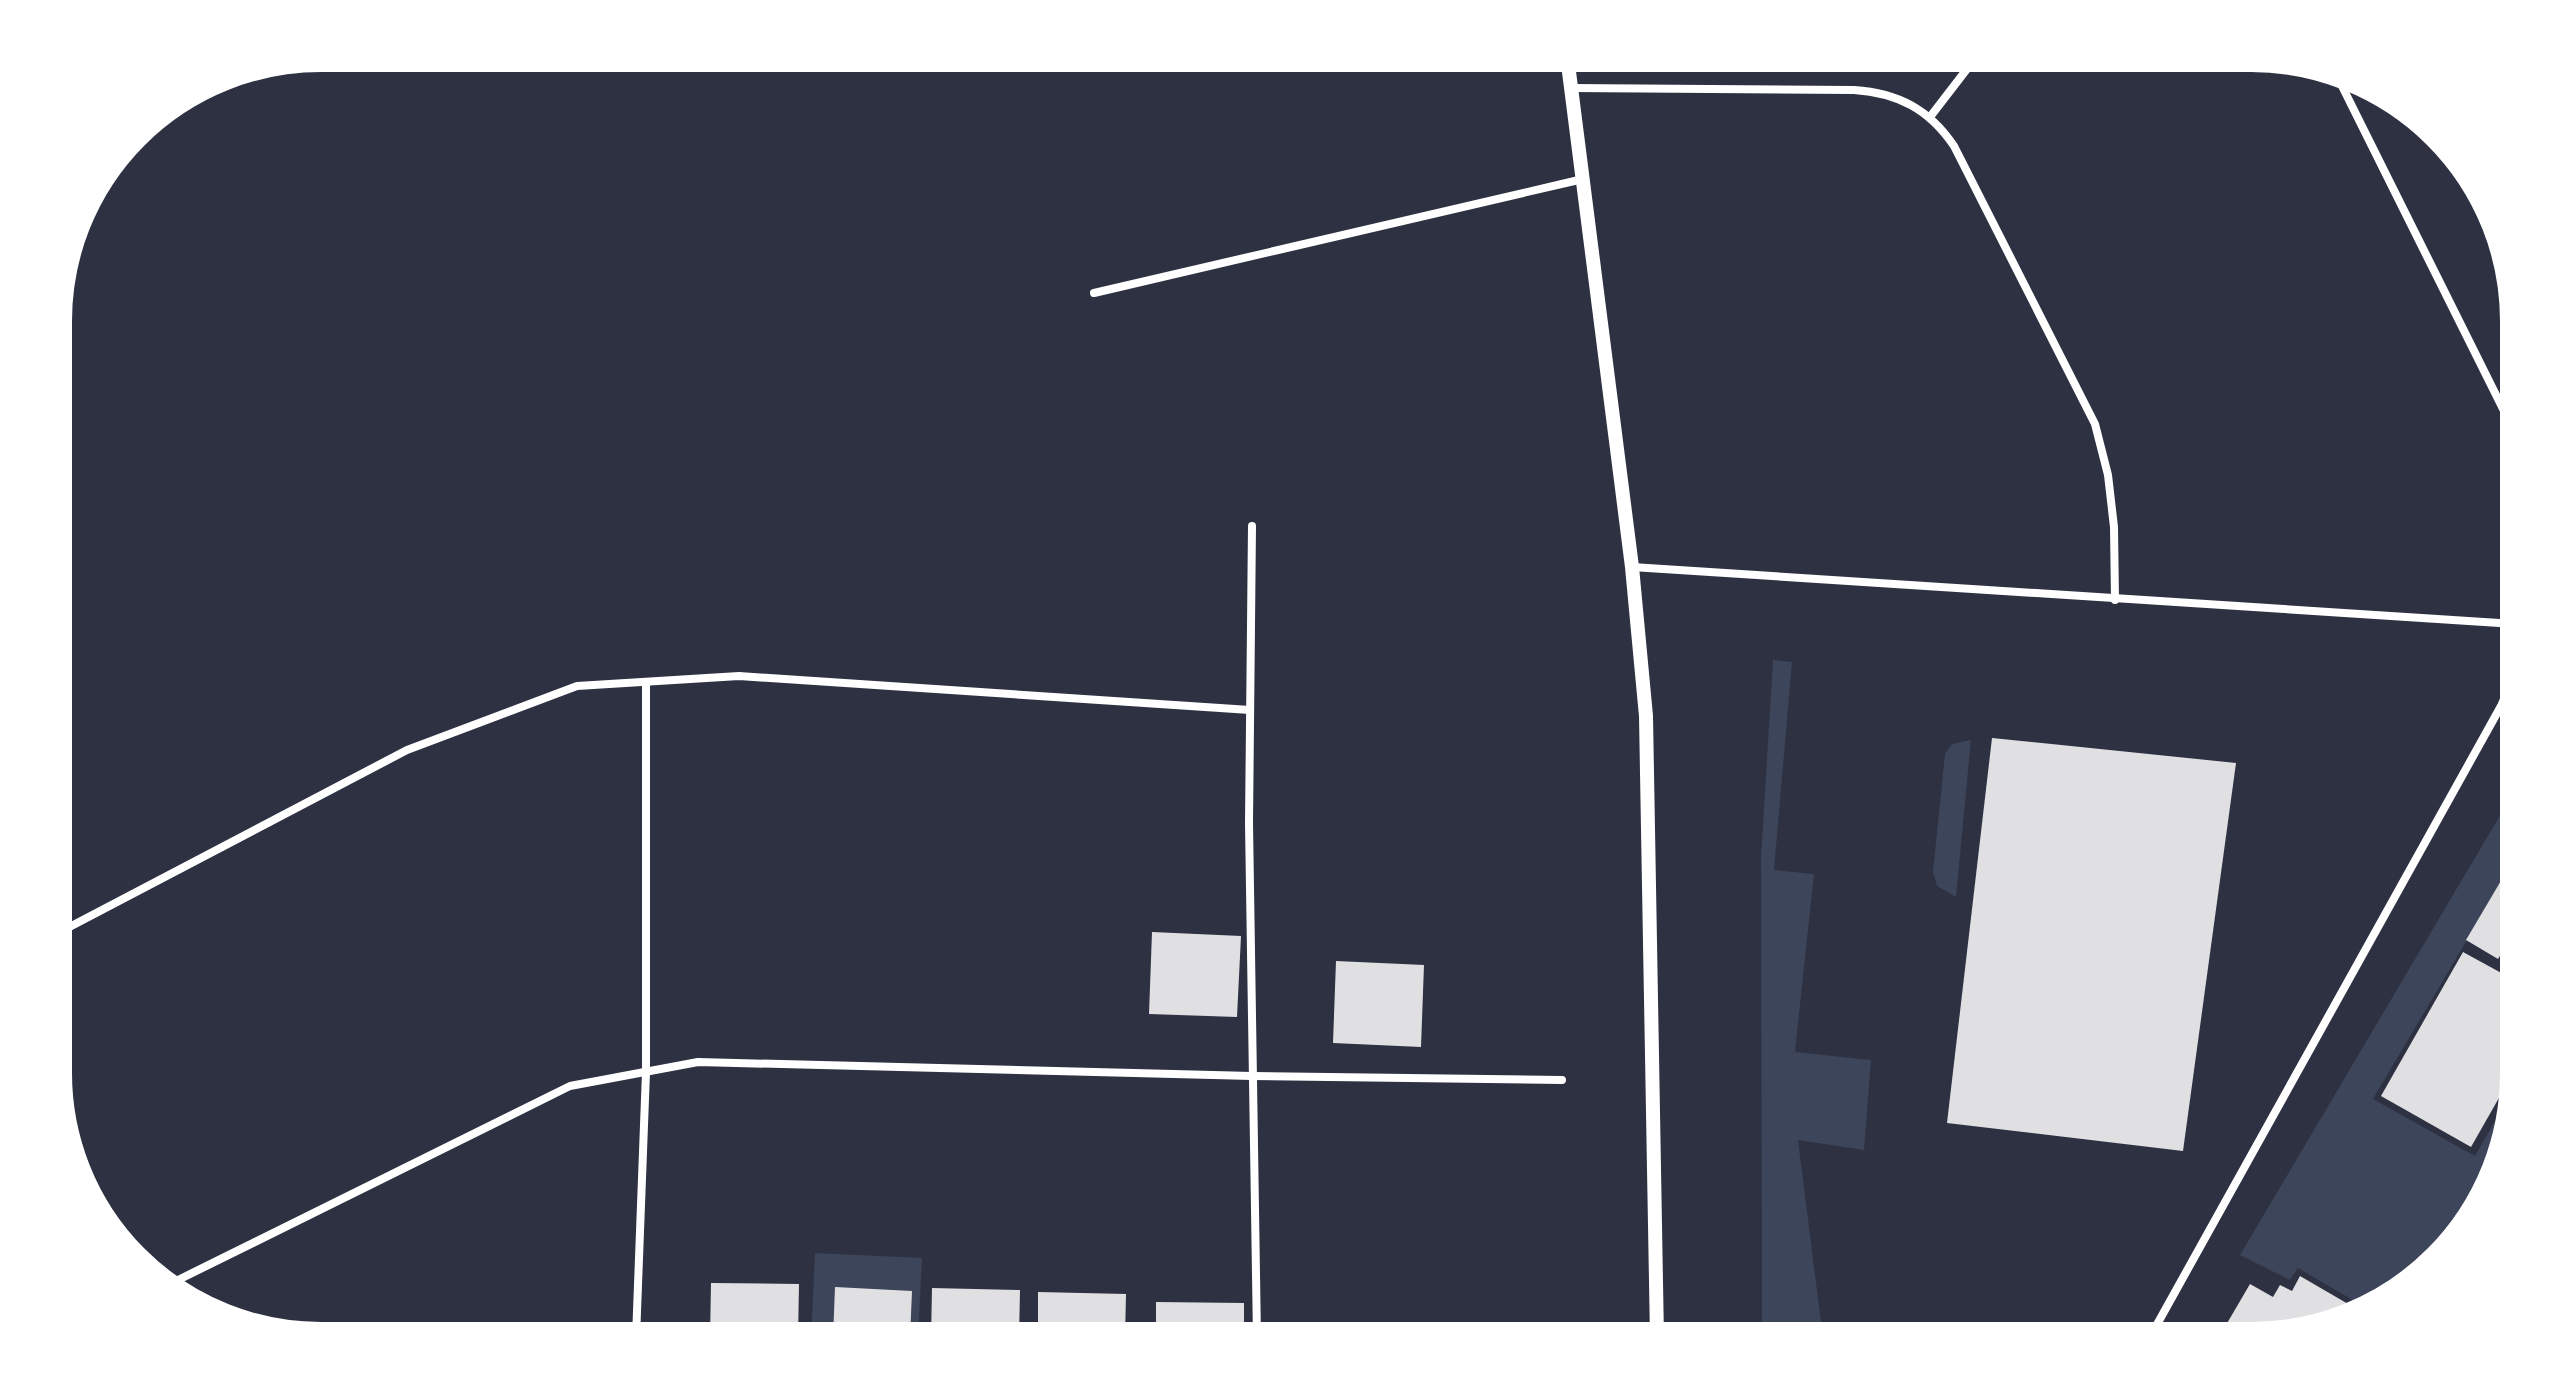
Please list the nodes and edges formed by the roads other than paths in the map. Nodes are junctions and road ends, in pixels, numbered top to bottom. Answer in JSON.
{"nodes":[{"id":1,"x":1569,"y":70,"type":"edge"},
{"id":2,"x":1966,"y":70,"type":"edge"},
{"id":3,"x":1571,"y":88,"type":"junction"},
{"id":4,"x":2343,"y":88,"type":"edge"},
{"id":5,"x":1930,"y":117,"type":"junction"},
{"id":6,"x":1583,"y":179,"type":"junction"},
{"id":7,"x":1094,"y":293,"type":"dead end"},
{"id":8,"x":2502,"y":407,"type":"edge"},
{"id":9,"x":1252,"y":526,"type":"dead end"},
{"id":10,"x":1632,"y":567,"type":"junction"},
{"id":11,"x":2115,"y":600,"type":"junction"},
{"id":12,"x":2502,"y":623,"type":"edge"},
{"id":13,"x":646,"y":683,"type":"junction"},
{"id":14,"x":2502,"y":704,"type":"edge"},
{"id":15,"x":1250,"y":710,"type":"junction"},
{"id":16,"x":70,"y":927,"type":"edge"},
{"id":17,"x":646,"y":1072,"type":"junction"},
{"id":18,"x":1252,"y":1076,"type":"junction"},
{"id":19,"x":1562,"y":1080,"type":"dead end"},
{"id":20,"x":178,"y":1280,"type":"edge"},
{"id":21,"x":1657,"y":1323,"type":"edge"},
{"id":22,"x":2158,"y":1323,"type":"edge"},
{"id":23,"x":637,"y":1324,"type":"edge"},
{"id":24,"x":1257,"y":1324,"type":"edge"}],
"edges":[{"from":1,"to":3,"type":"street"},
{"from":2,"to":5,"type":"street"},
{"from":3,"to":5,"type":"street"},
{"from":3,"to":6,"type":"street"},
{"from":4,"to":8,"type":"street"},
{"from":5,"to":11,"type":"street"},
{"from":6,"to":7,"type":"street"},
{"from":6,"to":10,"type":"street"},
{"from":9,"to":15,"type":"street"},
{"from":10,"to":11,"type":"street"},
{"from":10,"to":21,"type":"street"},
{"from":11,"to":12,"type":"street"},
{"from":13,"to":15,"type":"street"},
{"from":13,"to":16,"type":"street"},
{"from":13,"to":17,"type":"street"},
{"from":14,"to":22,"type":"street"},
{"from":15,"to":18,"type":"street"},
{"from":17,"to":18,"type":"street"},
{"from":17,"to":20,"type":"street"},
{"from":17,"to":23,"type":"street"},
{"from":18,"to":19,"type":"street"},
{"from":18,"to":24,"type":"street"}]}
